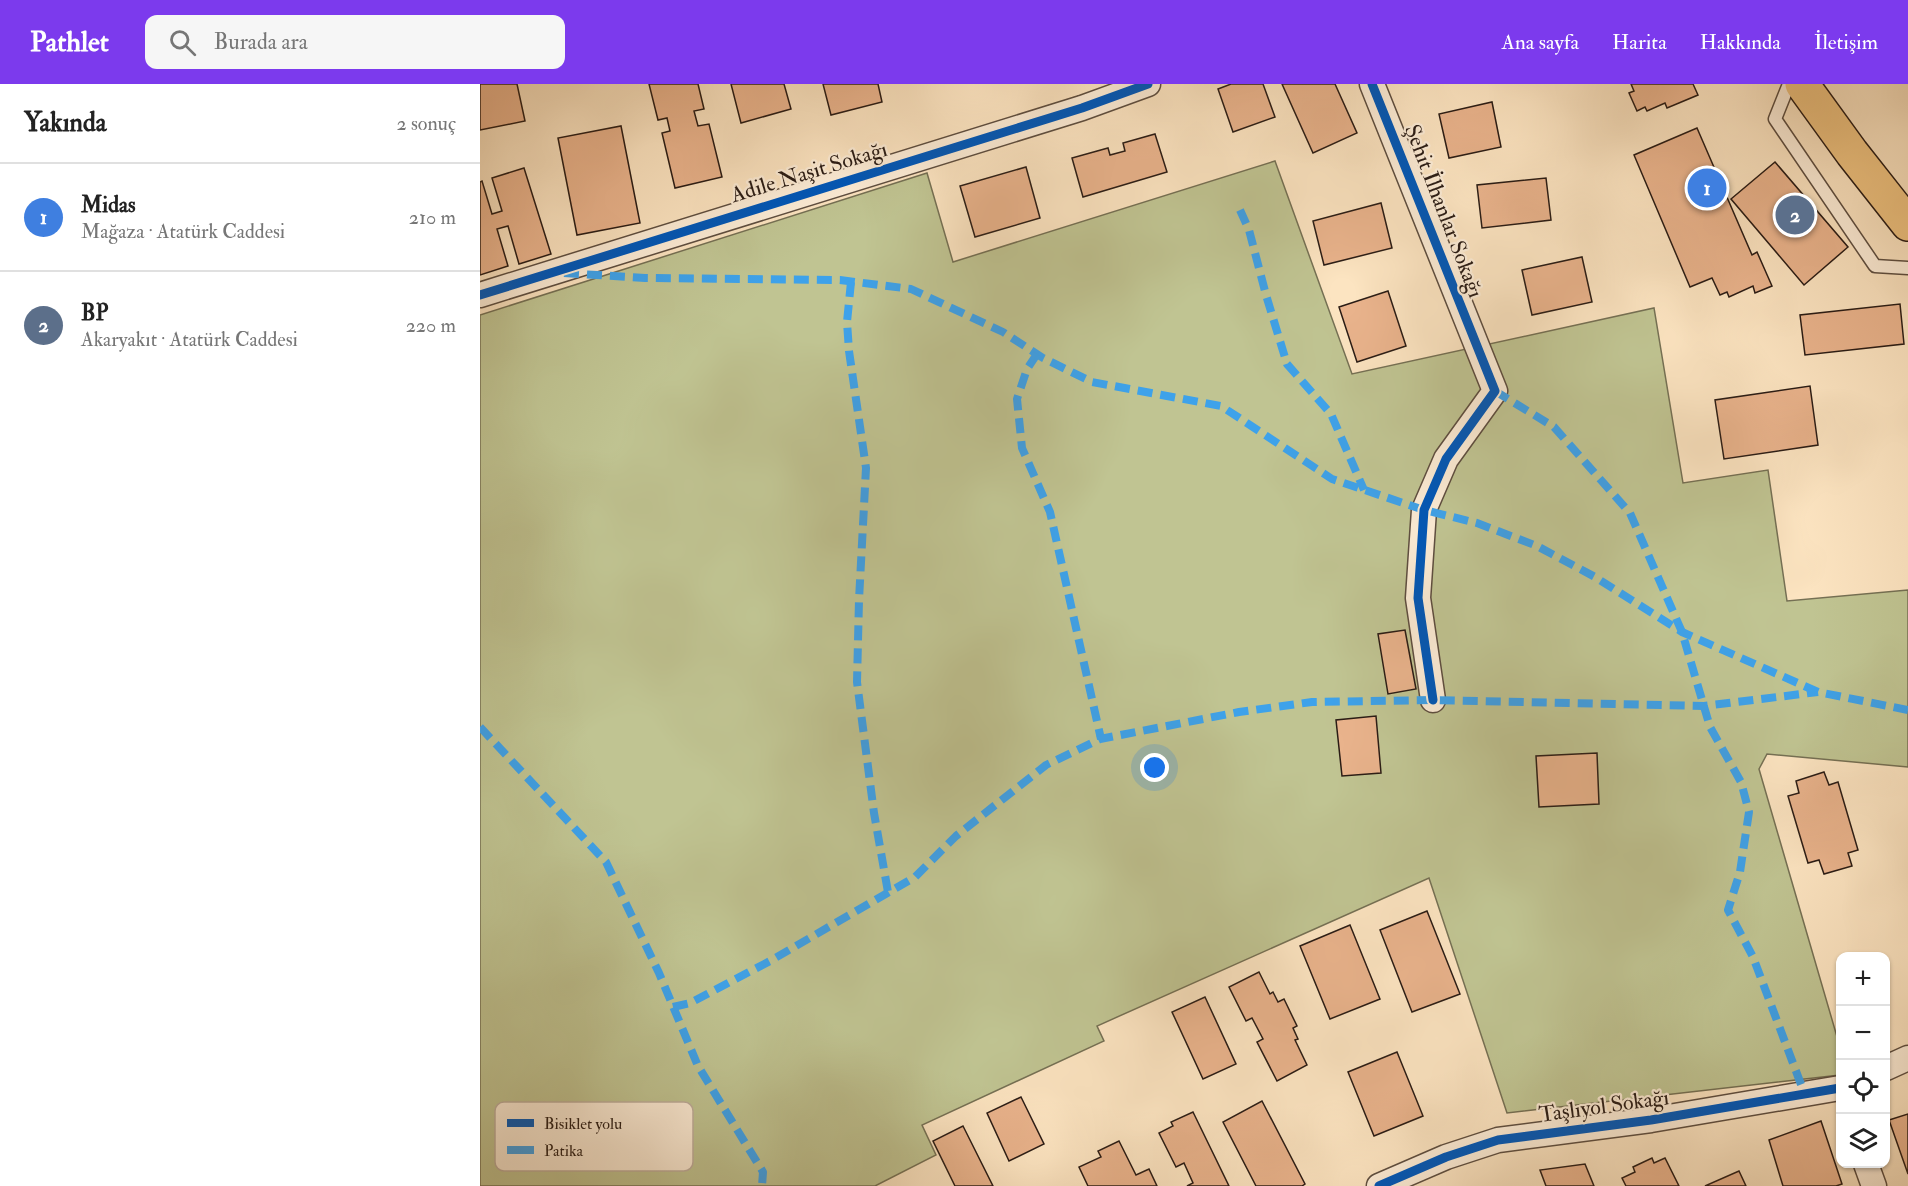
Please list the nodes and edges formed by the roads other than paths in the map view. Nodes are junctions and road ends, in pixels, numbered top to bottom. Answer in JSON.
{"nodes":[{"id":1,"x":1148,"y":84,"type":"edge"},
{"id":2,"x":1372,"y":84,"type":"edge"},
{"id":3,"x":1789,"y":84,"type":"edge"},
{"id":4,"x":1802,"y":84,"type":"edge"},
{"id":5,"x":1908,"y":224,"type":"edge"},
{"id":6,"x":1908,"y":268,"type":"edge"},
{"id":7,"x":480,"y":295,"type":"edge"},
{"id":8,"x":1433,"y":700,"type":"dead end"},
{"id":9,"x":1908,"y":1058,"type":"edge"},
{"id":10,"x":1890,"y":1066,"type":"edge"},
{"id":11,"x":1836,"y":1092,"type":"edge"},
{"id":12,"x":1867,"y":1168,"type":"edge"},
{"id":13,"x":1379,"y":1186,"type":"edge"},
{"id":14,"x":1874,"y":1186,"type":"edge"}],
"edges":[{"from":1,"to":7,"type":"street","name":"Adile Naşit Sokağı"},
{"from":2,"to":8,"type":"street","name":"Şehit İlhanlar Sokağı"},
{"from":3,"to":6,"type":"lane"},
{"from":4,"to":5,"type":"main road"},
{"from":9,"to":10,"type":"street"},
{"from":11,"to":13,"type":"street","name":"Taşlıyol Sokağı"},
{"from":12,"to":14,"type":"street"}]}
